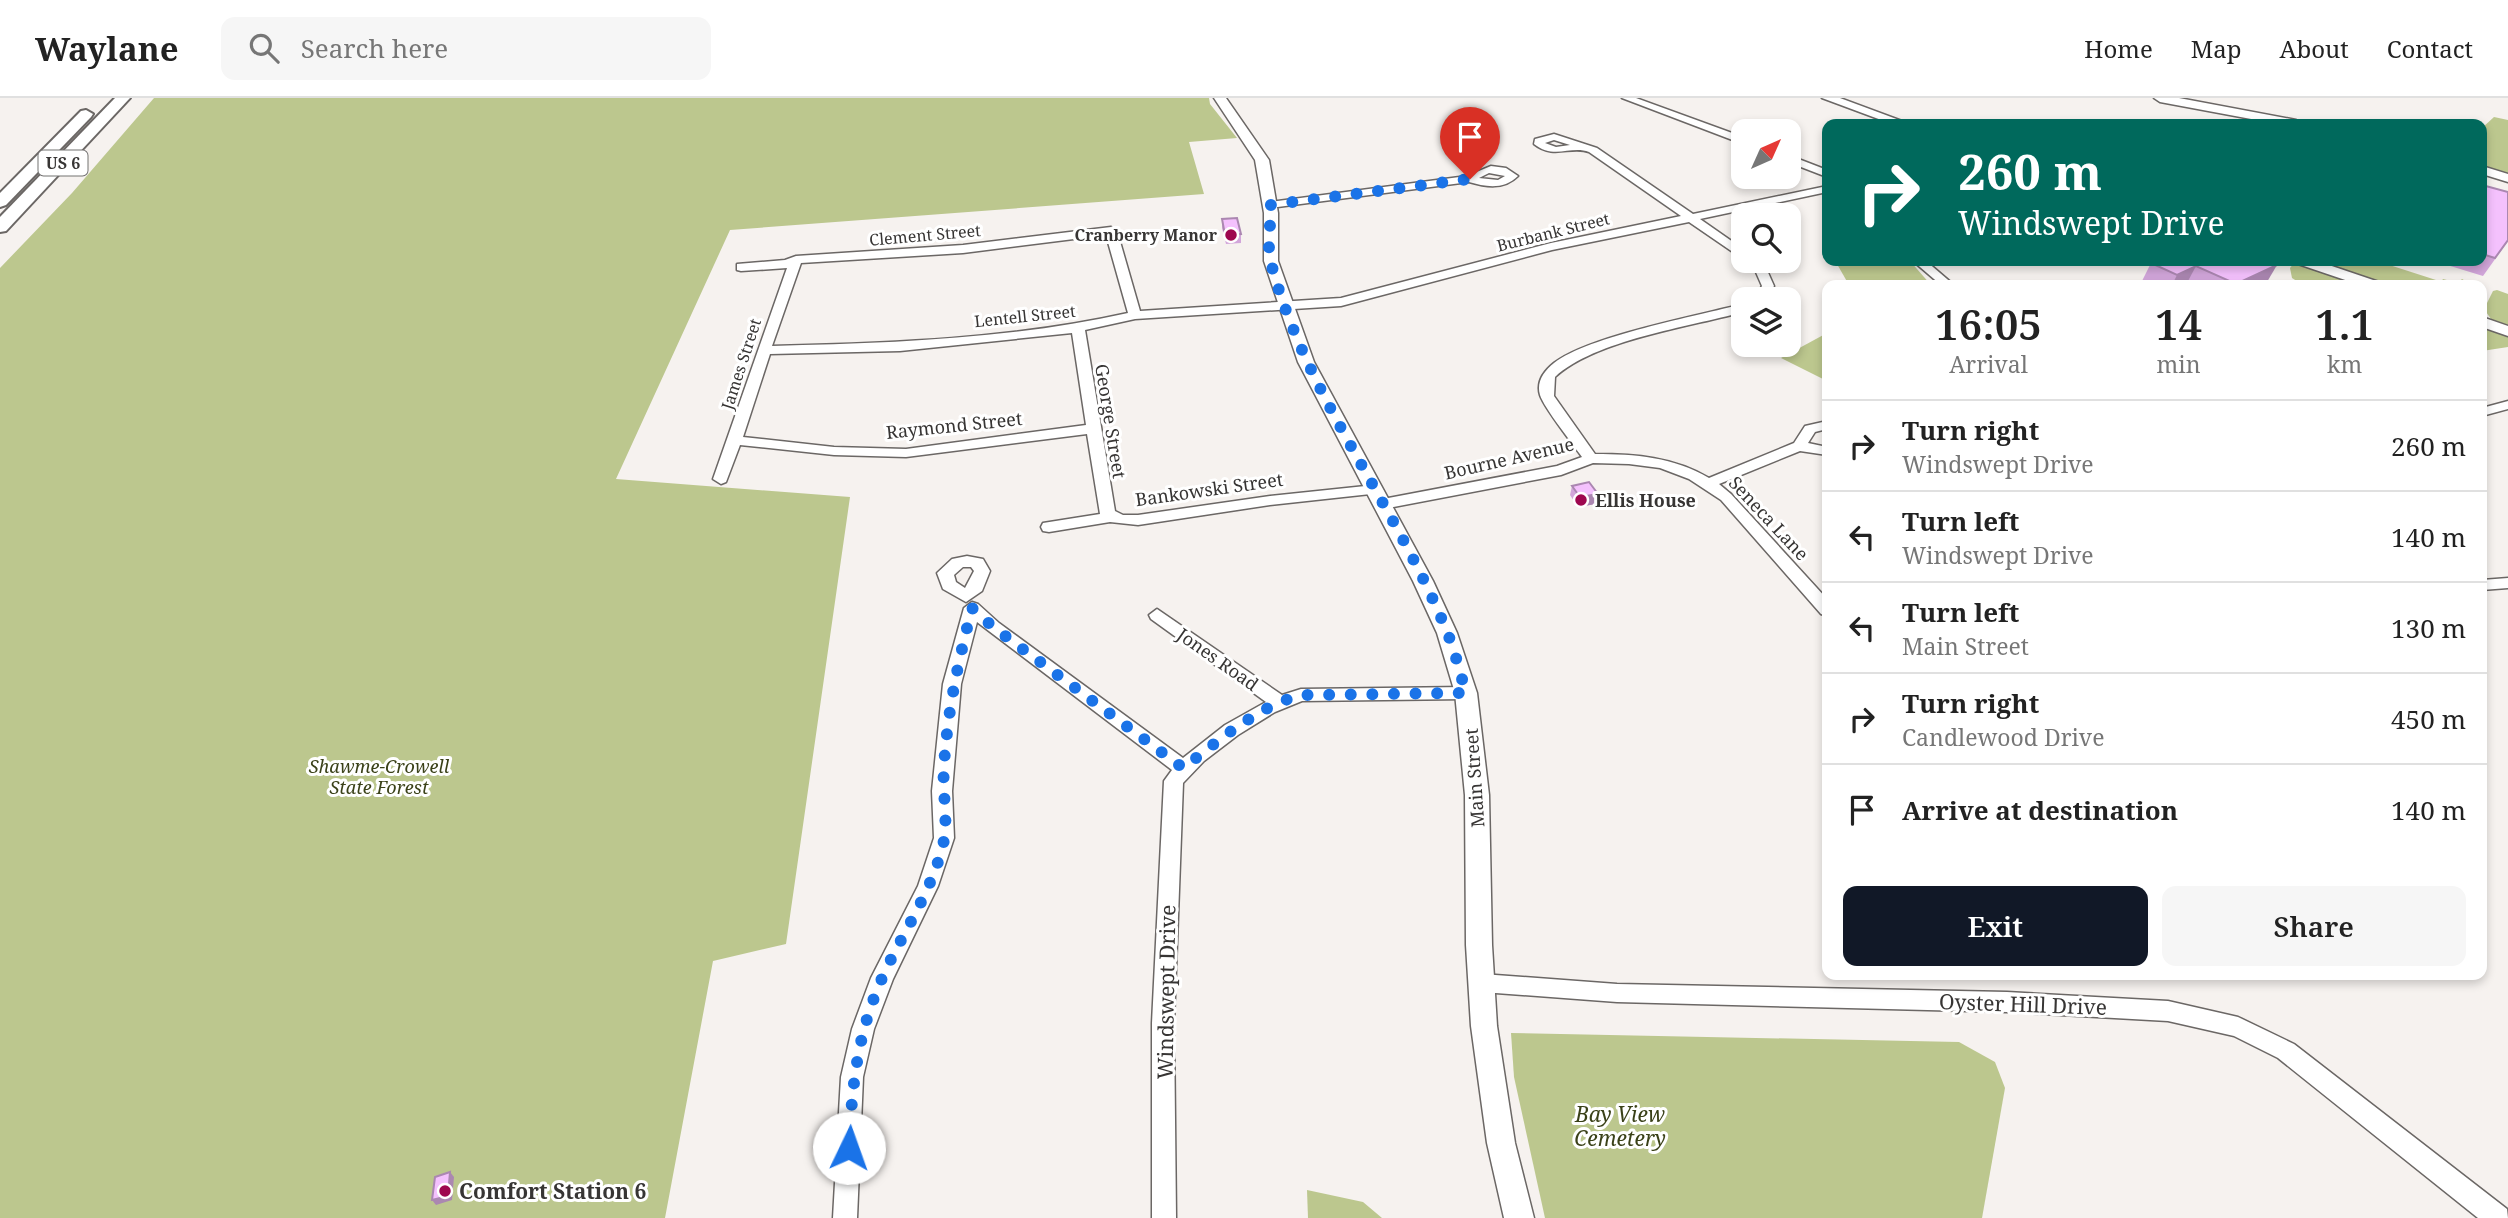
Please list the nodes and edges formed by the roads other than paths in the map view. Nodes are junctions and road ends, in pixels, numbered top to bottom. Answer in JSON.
{"nodes":[{"id":1,"x":101,"y":98,"type":"edge"},
{"id":2,"x":123,"y":98,"type":"edge"},
{"id":3,"x":1220,"y":98,"type":"edge"},
{"id":4,"x":1627,"y":98,"type":"edge"},
{"id":5,"x":1828,"y":98,"type":"edge"},
{"id":6,"x":2160,"y":98,"type":"edge"},
{"id":7,"x":1889,"y":119,"type":"edge"},
{"id":8,"x":2270,"y":119,"type":"edge"},
{"id":9,"x":1731,"y":137,"type":"edge"},
{"id":10,"x":1576,"y":143,"type":"dead end"},
{"id":11,"x":1801,"y":163,"type":"edge"},
{"id":12,"x":2487,"y":171,"type":"edge"},
{"id":13,"x":1822,"y":172,"type":"edge"},
{"id":14,"x":2508,"y":177,"type":"edge"},
{"id":15,"x":1470,"y":179,"type":"dead end"},
{"id":16,"x":1822,"y":190,"type":"edge"},
{"id":17,"x":0,"y":202,"type":"edge"},
{"id":18,"x":1270,"y":205,"type":"junction"},
{"id":19,"x":1688,"y":217,"type":"junction"},
{"id":20,"x":0,"y":227,"type":"edge"},
{"id":21,"x":1731,"y":247,"type":"edge"},
{"id":22,"x":796,"y":260,"type":"junction"},
{"id":23,"x":1925,"y":266,"type":"edge"},
{"id":24,"x":2318,"y":266,"type":"edge"},
{"id":25,"x":741,"y":267,"type":"dead end"},
{"id":26,"x":1942,"y":280,"type":"edge"},
{"id":27,"x":2359,"y":280,"type":"edge"},
{"id":28,"x":1287,"y":307,"type":"junction"},
{"id":29,"x":1731,"y":311,"type":"edge"},
{"id":30,"x":1135,"y":315,"type":"junction"},
{"id":31,"x":2487,"y":324,"type":"edge"},
{"id":32,"x":1078,"y":328,"type":"junction"},
{"id":33,"x":2508,"y":331,"type":"edge"},
{"id":34,"x":765,"y":350,"type":"junction"},
{"id":35,"x":2508,"y":405,"type":"edge"},
{"id":36,"x":2487,"y":411,"type":"edge"},
{"id":37,"x":1822,"y":426,"type":"edge"},
{"id":38,"x":1092,"y":429,"type":"junction"},
{"id":39,"x":735,"y":440,"type":"junction"},
{"id":40,"x":1799,"y":446,"type":"junction"},
{"id":41,"x":1822,"y":450,"type":"edge"},
{"id":42,"x":1591,"y":459,"type":"junction"},
{"id":43,"x":721,"y":479,"type":"dead end"},
{"id":44,"x":1709,"y":483,"type":"junction"},
{"id":45,"x":1379,"y":497,"type":"junction"},
{"id":46,"x":1112,"y":517,"type":"junction"},
{"id":47,"x":1049,"y":527,"type":"dead end"},
{"id":48,"x":2508,"y":583,"type":"edge"},
{"id":49,"x":2487,"y":585,"type":"edge"},
{"id":50,"x":1822,"y":604,"type":"edge"},
{"id":51,"x":1157,"y":615,"type":"dead end"},
{"id":52,"x":1466,"y":693,"type":"junction"},
{"id":53,"x":1279,"y":702,"type":"junction"},
{"id":54,"x":1183,"y":768,"type":"junction"},
{"id":55,"x":1482,"y":983,"type":"junction"},
{"id":56,"x":845,"y":1218,"type":"edge"},
{"id":57,"x":1164,"y":1218,"type":"edge"},
{"id":58,"x":1519,"y":1218,"type":"edge"},
{"id":59,"x":2498,"y":1218,"type":"edge"}],
"edges":[{"from":1,"to":17,"type":"highway","number":"US 6"},
{"from":2,"to":20,"type":"highway","number":"US 6"},
{"from":3,"to":18,"type":"main road","name":"Main Street"},
{"from":4,"to":9,"type":"street"},
{"from":5,"to":7,"type":"main road"},
{"from":6,"to":8,"type":"main road"},
{"from":10,"to":19,"type":"street"},
{"from":11,"to":13,"type":"street"},
{"from":12,"to":14,"type":"main road"},
{"from":15,"to":18,"type":"street"},
{"from":16,"to":19,"type":"street","name":"Burbank Street"},
{"from":18,"to":28,"type":"main road","name":"Main Street"},
{"from":19,"to":21,"type":"street"},
{"from":19,"to":28,"type":"street","name":"Burbank Street"},
{"from":22,"to":25,"type":"street","name":"Clement Street"},
{"from":22,"to":30,"type":"street","name":"Clement Street"},
{"from":22,"to":34,"type":"street","name":"James Street"},
{"from":23,"to":26,"type":"street"},
{"from":24,"to":27,"type":"main road"},
{"from":28,"to":30,"type":"street","name":"Lentell Street"},
{"from":28,"to":45,"type":"main road","name":"Main Street"},
{"from":29,"to":42,"type":"street","name":"Bourne Avenue"},
{"from":30,"to":32,"type":"street","name":"Lentell Street"},
{"from":31,"to":33,"type":"main road"},
{"from":32,"to":34,"type":"street","name":"Lentell Street"},
{"from":32,"to":38,"type":"street","name":"George Street"},
{"from":34,"to":39,"type":"street","name":"James Street"},
{"from":35,"to":36,"type":"street"},
{"from":37,"to":40,"type":"street"},
{"from":38,"to":39,"type":"street","name":"Raymond Street"},
{"from":38,"to":46,"type":"street","name":"George Street"},
{"from":39,"to":43,"type":"street","name":"James Street"},
{"from":40,"to":41,"type":"street"},
{"from":40,"to":44,"type":"street"},
{"from":42,"to":44,"type":"street","name":"Seneca Lane"},
{"from":42,"to":45,"type":"street","name":"Bourne Avenue"},
{"from":44,"to":50,"type":"street","name":"Seneca Lane"},
{"from":45,"to":46,"type":"street","name":"Bankowski Street"},
{"from":45,"to":52,"type":"main road","name":"Main Street"},
{"from":46,"to":47,"type":"street","name":"Bankowski Street"},
{"from":48,"to":49,"type":"street"},
{"from":51,"to":53,"type":"street","name":"Jones Road"},
{"from":52,"to":53,"type":"street"},
{"from":52,"to":55,"type":"main road","name":"Main Street"},
{"from":53,"to":54,"type":"street"},
{"from":54,"to":56,"type":"street"},
{"from":54,"to":57,"type":"street","name":"Windswept Drive"},
{"from":55,"to":58,"type":"main road","name":"Main Street"},
{"from":55,"to":59,"type":"street","name":"Oyster Hill Drive"}]}
